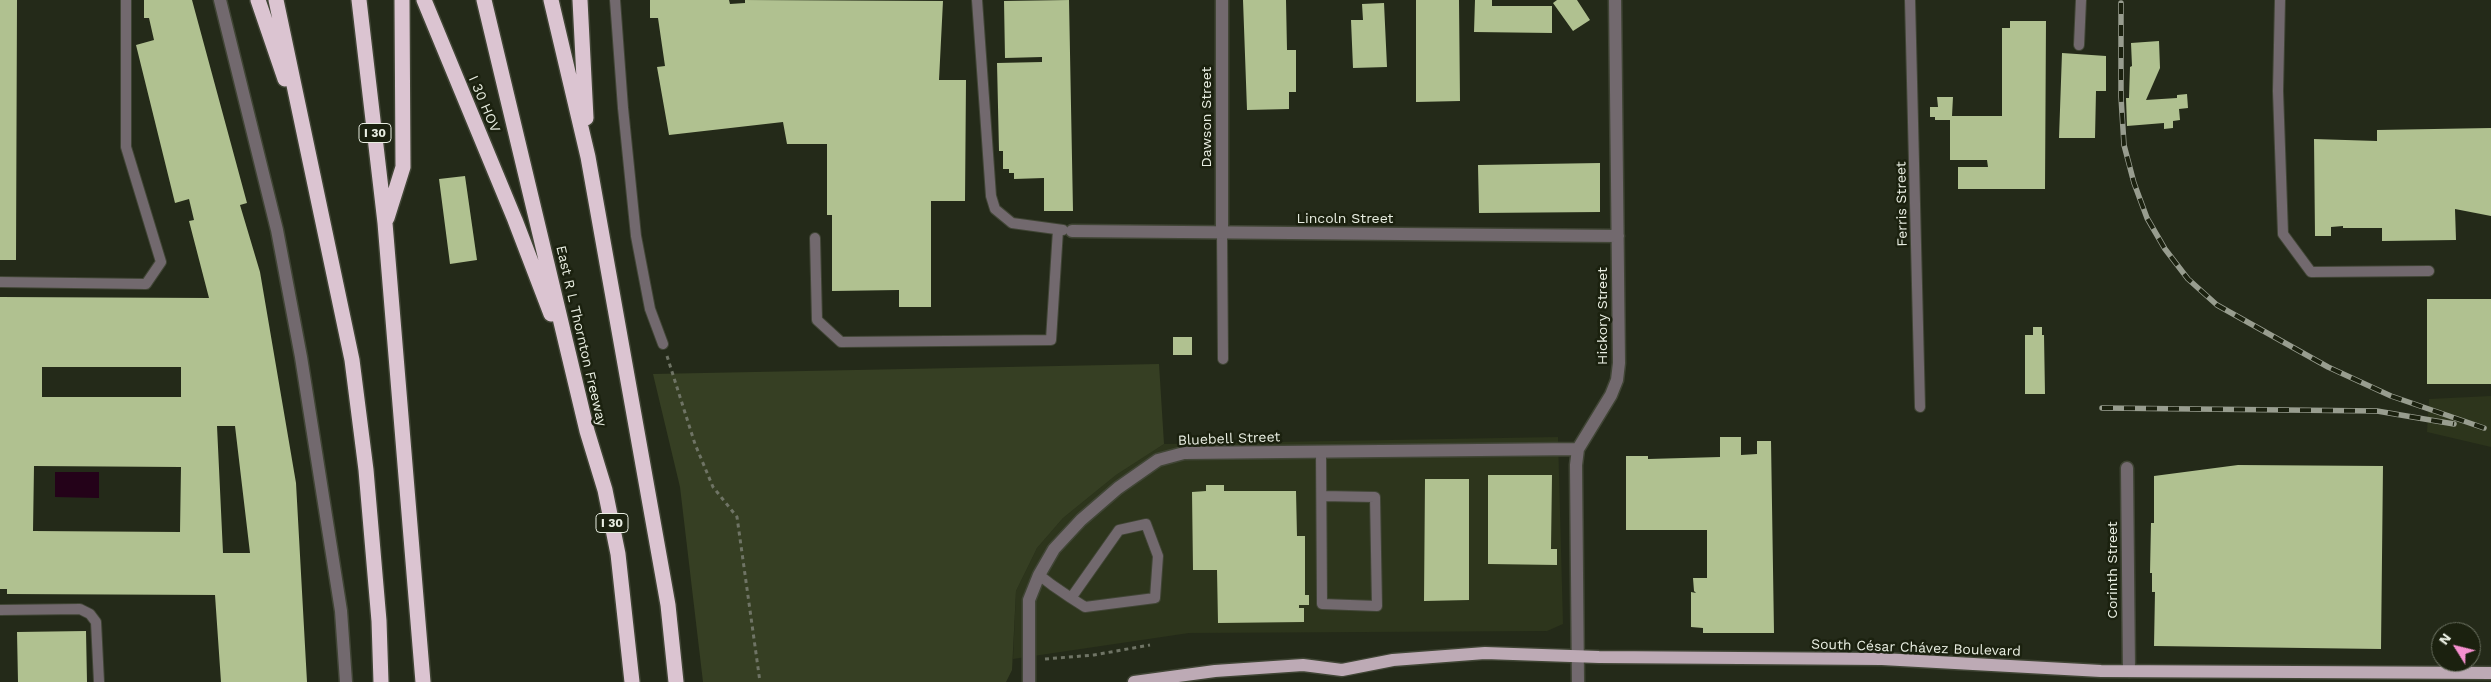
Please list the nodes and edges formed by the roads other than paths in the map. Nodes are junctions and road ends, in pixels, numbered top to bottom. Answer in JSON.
{"nodes":[{"id":1,"x":126,"y":0,"type":"edge"},
{"id":2,"x":220,"y":0,"type":"edge"},
{"id":3,"x":258,"y":0,"type":"edge"},
{"id":4,"x":276,"y":0,"type":"edge"},
{"id":5,"x":359,"y":0,"type":"edge"},
{"id":6,"x":402,"y":0,"type":"edge"},
{"id":7,"x":424,"y":0,"type":"edge"},
{"id":8,"x":484,"y":0,"type":"edge"},
{"id":9,"x":551,"y":0,"type":"edge"},
{"id":10,"x":580,"y":0,"type":"edge"},
{"id":11,"x":614,"y":0,"type":"edge"},
{"id":12,"x":977,"y":0,"type":"edge"},
{"id":13,"x":1222,"y":0,"type":"edge"},
{"id":14,"x":1615,"y":0,"type":"edge"},
{"id":15,"x":1910,"y":0,"type":"edge"},
{"id":16,"x":2081,"y":0,"type":"edge"},
{"id":17,"x":2280,"y":0,"type":"edge"},
{"id":18,"x":2079,"y":45,"type":"dead end"},
{"id":19,"x":308,"y":144,"type":"junction"},
{"id":20,"x":588,"y":157,"type":"junction"},
{"id":21,"x":385,"y":223,"type":"junction"},
{"id":22,"x":1058,"y":230,"type":"junction"},
{"id":23,"x":1072,"y":231,"type":"joint"},
{"id":24,"x":1222,"y":233,"type":"junction"},
{"id":25,"x":1618,"y":236,"type":"junction"},
{"id":26,"x":815,"y":238,"type":"dead end"},
{"id":27,"x":2429,"y":271,"type":"dead end"},
{"id":28,"x":0,"y":282,"type":"edge"},
{"id":29,"x":663,"y":344,"type":"road end"},
{"id":30,"x":1223,"y":360,"type":"dead end"},
{"id":31,"x":571,"y":367,"type":"junction"},
{"id":32,"x":1920,"y":407,"type":"dead end"},
{"id":33,"x":1578,"y":449,"type":"junction"},
{"id":34,"x":1321,"y":452,"type":"junction"},
{"id":35,"x":2127,"y":468,"type":"dead end"},
{"id":36,"x":1322,"y":496,"type":"junction"},
{"id":37,"x":1039,"y":575,"type":"junction"},
{"id":38,"x":1071,"y":598,"type":"junction"},
{"id":39,"x":0,"y":610,"type":"edge"},
{"id":40,"x":1577,"y":657,"type":"junction"},
{"id":41,"x":2129,"y":671,"type":"junction"},
{"id":42,"x":2491,"y":673,"type":"edge"},
{"id":43,"x":2415,"y":678,"type":"edge"},
{"id":44,"x":99,"y":682,"type":"edge"},
{"id":45,"x":346,"y":682,"type":"edge"},
{"id":46,"x":381,"y":682,"type":"edge"},
{"id":47,"x":423,"y":682,"type":"edge"},
{"id":48,"x":632,"y":682,"type":"edge"},
{"id":49,"x":676,"y":682,"type":"edge"},
{"id":50,"x":1030,"y":682,"type":"edge"},
{"id":51,"x":1134,"y":682,"type":"edge"},
{"id":52,"x":1578,"y":682,"type":"edge"}],
"edges":[{"from":1,"to":28,"type":"lane"},
{"from":2,"to":45,"type":"street"},
{"from":3,"to":19,"type":"highway"},
{"from":4,"to":19,"type":"highway"},
{"from":5,"to":21,"type":"highway","number":"I 30"},
{"from":6,"to":21,"type":"highway"},
{"from":7,"to":31,"type":"highway","name":"I 30 HOV"},
{"from":8,"to":31,"type":"highway","name":"East R L Thornton Freeway","number":"I 30"},
{"from":9,"to":20,"type":"highway"},
{"from":10,"to":20,"type":"highway"},
{"from":11,"to":29,"type":"lane"},
{"from":12,"to":22,"type":"lane"},
{"from":13,"to":24,"type":"street","name":"Dawson Street"},
{"from":14,"to":25,"type":"street","name":"Hickory Street"},
{"from":15,"to":32,"type":"lane","name":"Ferris Street"},
{"from":16,"to":18,"type":"lane"},
{"from":17,"to":27,"type":"lane"},
{"from":19,"to":46,"type":"highway"},
{"from":20,"to":49,"type":"highway"},
{"from":21,"to":47,"type":"highway","number":"I 30"},
{"from":22,"to":23,"type":"lane"},
{"from":22,"to":26,"type":"lane"},
{"from":23,"to":24,"type":"street","name":"Lincoln Street"},
{"from":24,"to":25,"type":"street","name":"Lincoln Street"},
{"from":24,"to":30,"type":"lane"},
{"from":25,"to":33,"type":"street","name":"Hickory Street"},
{"from":31,"to":48,"type":"highway","name":"East R L Thornton Freeway","number":"I 30"},
{"from":33,"to":34,"type":"street","name":"Bluebell Street"},
{"from":33,"to":40,"type":"street","name":"Hickory Street"},
{"from":34,"to":36,"type":"lane"},
{"from":34,"to":37,"type":"street","name":"Bluebell Street"},
{"from":35,"to":41,"type":"street","name":"Corinth Street"},
{"from":36,"to":36,"type":"lane"},
{"from":37,"to":38,"type":"lane"},
{"from":37,"to":50,"type":"street","name":"Bluebell Street"},
{"from":38,"to":38,"type":"lane"},
{"from":39,"to":44,"type":"lane"},
{"from":40,"to":41,"type":"main road","name":"South César Chávez Boulevard"},
{"from":40,"to":51,"type":"main road","name":"South César Chávez Boulevard"},
{"from":40,"to":52,"type":"street","name":"Hickory Street"},
{"from":41,"to":43,"type":"main road","name":"South César Chávez Boulevard"},
{"from":42,"to":43,"type":"main road","name":"South César Chávez Boulevard"}]}
